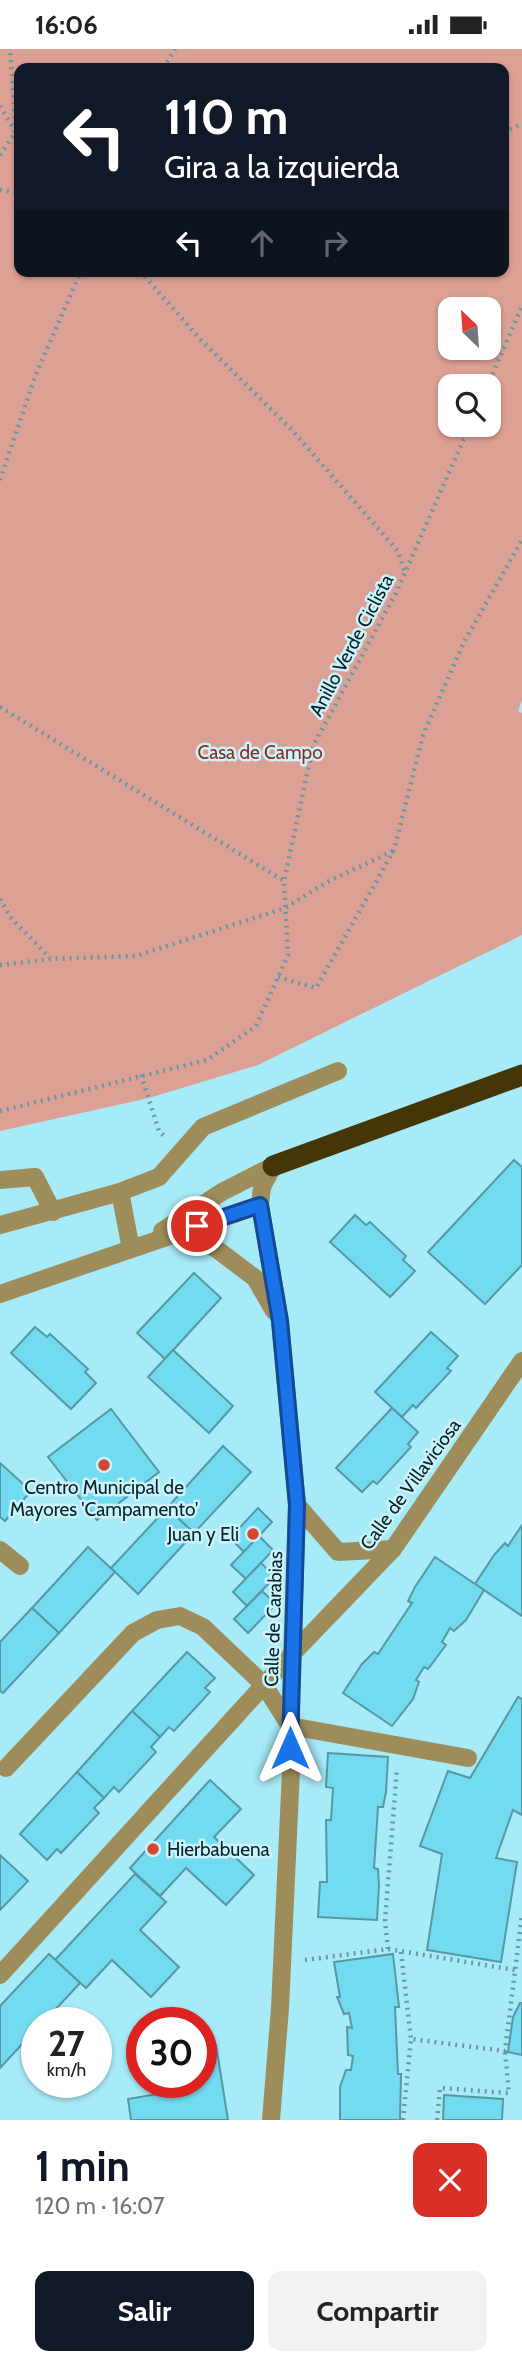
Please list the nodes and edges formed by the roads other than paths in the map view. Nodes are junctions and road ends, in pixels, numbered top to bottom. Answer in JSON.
{"nodes":[{"id":1,"x":338,"y":1071,"type":"dead end"},
{"id":2,"x":522,"y":1075,"type":"edge"},
{"id":3,"x":273,"y":1167,"type":"junction"},
{"id":4,"x":0,"y":1180,"type":"edge"},
{"id":5,"x":120,"y":1192,"type":"junction"},
{"id":6,"x":260,"y":1205,"type":"junction"},
{"id":7,"x":53,"y":1212,"type":"junction"},
{"id":8,"x":0,"y":1225,"type":"edge"},
{"id":9,"x":176,"y":1233,"type":"junction"},
{"id":10,"x":136,"y":1247,"type":"junction"},
{"id":11,"x":0,"y":1294,"type":"edge"},
{"id":12,"x":280,"y":1321,"type":"junction"},
{"id":13,"x":522,"y":1361,"type":"edge"},
{"id":14,"x":297,"y":1505,"type":"junction"},
{"id":15,"x":393,"y":1549,"type":"junction"},
{"id":16,"x":0,"y":1551,"type":"edge"},
{"id":17,"x":20,"y":1566,"type":"dead end"},
{"id":18,"x":293,"y":1653,"type":"junction"},
{"id":19,"x":264,"y":1685,"type":"junction"},
{"id":20,"x":290,"y":1726,"type":"junction"},
{"id":21,"x":468,"y":1758,"type":"dead end"},
{"id":22,"x":6,"y":1768,"type":"dead end"},
{"id":23,"x":0,"y":1975,"type":"edge"},
{"id":24,"x":271,"y":2120,"type":"edge"}],
"edges":[{"from":1,"to":5,"type":"street"},
{"from":2,"to":3,"type":"highway"},
{"from":3,"to":6,"type":"street"},
{"from":3,"to":10,"type":"street"},
{"from":4,"to":7,"type":"street"},
{"from":5,"to":7,"type":"street"},
{"from":5,"to":10,"type":"street"},
{"from":6,"to":9,"type":"street"},
{"from":6,"to":12,"type":"street","name":"Calle de Carabias"},
{"from":7,"to":8,"type":"street"},
{"from":9,"to":10,"type":"street"},
{"from":9,"to":12,"type":"street"},
{"from":10,"to":11,"type":"street"},
{"from":12,"to":14,"type":"street","name":"Calle de Carabias"},
{"from":13,"to":15,"type":"street","name":"Calle de Villaviciosa"},
{"from":14,"to":15,"type":"street"},
{"from":14,"to":18,"type":"street","name":"Calle de Carabias"},
{"from":15,"to":18,"type":"street","name":"Calle de Villaviciosa"},
{"from":16,"to":17,"type":"street"},
{"from":18,"to":19,"type":"street","name":"Calle de Villaviciosa"},
{"from":18,"to":20,"type":"street","name":"Calle de Carabias"},
{"from":19,"to":20,"type":"street"},
{"from":19,"to":22,"type":"street"},
{"from":19,"to":23,"type":"street","name":"Calle de Villaviciosa"},
{"from":20,"to":21,"type":"street"},
{"from":20,"to":24,"type":"street","name":"Calle de Carabias"}]}
